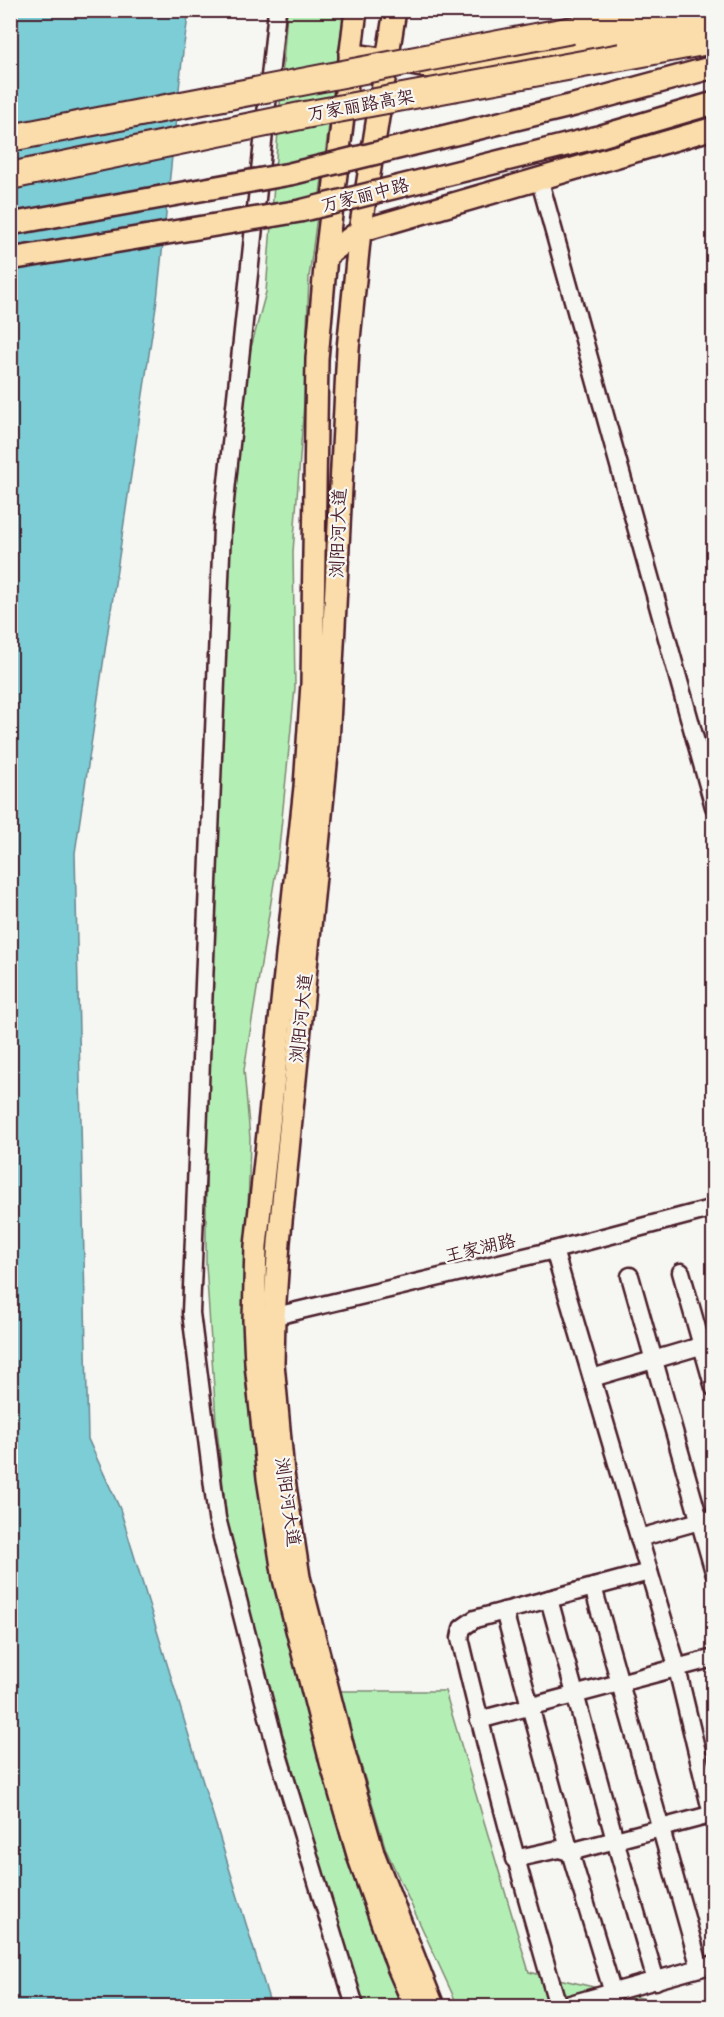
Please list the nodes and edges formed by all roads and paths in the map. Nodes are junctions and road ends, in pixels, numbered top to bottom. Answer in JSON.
{"nodes":[{"id":1,"x":277,"y":10,"type":"edge"},
{"id":2,"x":356,"y":10,"type":"edge"},
{"id":3,"x":395,"y":10,"type":"edge"},
{"id":4,"x":682,"y":10,"type":"edge"},
{"id":5,"x":714,"y":20,"type":"edge"},
{"id":6,"x":714,"y":40,"type":"edge"},
{"id":7,"x":350,"y":54,"type":"junction"},
{"id":8,"x":388,"y":59,"type":"junction"},
{"id":9,"x":714,"y":67,"type":"edge"},
{"id":10,"x":714,"y":103,"type":"edge"},
{"id":11,"x":714,"y":128,"type":"edge"},
{"id":12,"x":10,"y":138,"type":"edge"},
{"id":13,"x":10,"y":176,"type":"edge"},
{"id":14,"x":539,"y":178,"type":"junction"},
{"id":15,"x":10,"y":224,"type":"edge"},
{"id":16,"x":360,"y":231,"type":"junction"},
{"id":17,"x":326,"y":256,"type":"junction"},
{"id":18,"x":10,"y":259,"type":"edge"},
{"id":19,"x":712,"y":797,"type":"edge"},
{"id":20,"x":714,"y":1208,"type":"edge"},
{"id":21,"x":554,"y":1250,"type":"junction"},
{"id":22,"x":681,"y":1272,"type":"dead end"},
{"id":23,"x":630,"y":1276,"type":"dead end"},
{"id":24,"x":264,"y":1319,"type":"junction"},
{"id":25,"x":707,"y":1343,"type":"edge"},
{"id":26,"x":653,"y":1360,"type":"junction"},
{"id":27,"x":592,"y":1378,"type":"junction"},
{"id":28,"x":714,"y":1388,"type":"edge"},
{"id":29,"x":707,"y":1519,"type":"edge"},
{"id":30,"x":639,"y":1539,"type":"junction"},
{"id":31,"x":649,"y":1572,"type":"junction"},
{"id":32,"x":714,"y":1572,"type":"edge"},
{"id":33,"x":593,"y":1587,"type":"junction"},
{"id":34,"x":549,"y":1599,"type":"junction"},
{"id":35,"x":504,"y":1611,"type":"junction"},
{"id":36,"x":714,"y":1658,"type":"edge"},
{"id":37,"x":677,"y":1668,"type":"junction"},
{"id":38,"x":619,"y":1683,"type":"junction"},
{"id":39,"x":575,"y":1694,"type":"junction"},
{"id":40,"x":529,"y":1706,"type":"junction"},
{"id":41,"x":479,"y":1720,"type":"junction"},
{"id":42,"x":713,"y":1817,"type":"edge"},
{"id":43,"x":660,"y":1828,"type":"junction"},
{"id":44,"x":615,"y":1840,"type":"junction"},
{"id":45,"x":570,"y":1852,"type":"junction"},
{"id":46,"x":514,"y":1859,"type":"junction"},
{"id":47,"x":707,"y":1966,"type":"edge"},
{"id":48,"x":656,"y":1980,"type":"junction"},
{"id":49,"x":613,"y":1993,"type":"junction"},
{"id":50,"x":355,"y":2007,"type":"edge"},
{"id":51,"x":415,"y":2007,"type":"edge"},
{"id":52,"x":433,"y":2007,"type":"edge"},
{"id":53,"x":558,"y":2007,"type":"edge"},
{"id":54,"x":563,"y":2007,"type":"edge"}],
"edges":[{"from":1,"to":50,"type":"street"},
{"from":2,"to":7,"type":"main road","name":"浏阳河大道"},
{"from":3,"to":8,"type":"main road","name":"浏阳河大道"},
{"from":4,"to":12,"type":"highway","name":"万家丽路高架","bridge":true},
{"from":5,"to":8,"type":"main road"},
{"from":6,"to":13,"type":"highway","name":"万家丽路高架","bridge":true},
{"from":7,"to":8,"type":"main road"},
{"from":7,"to":17,"type":"main road","name":"浏阳河大道"},
{"from":8,"to":16,"type":"main road","name":"浏阳河大道"},
{"from":9,"to":15,"type":"main road","name":"万家丽中路","bridge":true},
{"from":10,"to":18,"type":"main road","name":"万家丽中路","bridge":true},
{"from":11,"to":14,"type":"main road"},
{"from":14,"to":16,"type":"main road"},
{"from":14,"to":19,"type":"street"},
{"from":16,"to":17,"type":"main road"},
{"from":16,"to":24,"type":"main road","name":"浏阳河大道"},
{"from":17,"to":24,"type":"main road","name":"浏阳河大道"},
{"from":20,"to":21,"type":"street","name":"王家湖路"},
{"from":21,"to":24,"type":"street","name":"王家湖路"},
{"from":21,"to":27,"type":"street"},
{"from":22,"to":25,"type":"street"},
{"from":23,"to":26,"type":"street"},
{"from":24,"to":51,"type":"main road","name":"浏阳河大道"},
{"from":24,"to":52,"type":"main road","name":"浏阳河大道"},
{"from":25,"to":26,"type":"street"},
{"from":25,"to":28,"type":"street"},
{"from":26,"to":27,"type":"street"},
{"from":26,"to":29,"type":"street"},
{"from":27,"to":30,"type":"street"},
{"from":29,"to":30,"type":"street"},
{"from":29,"to":32,"type":"street"},
{"from":30,"to":31,"type":"street"},
{"from":31,"to":33,"type":"street"},
{"from":31,"to":37,"type":"street"},
{"from":33,"to":34,"type":"street"},
{"from":33,"to":38,"type":"street"},
{"from":34,"to":35,"type":"street"},
{"from":34,"to":39,"type":"street"},
{"from":35,"to":40,"type":"street"},
{"from":35,"to":41,"type":"street"},
{"from":36,"to":37,"type":"street"},
{"from":37,"to":38,"type":"street"},
{"from":37,"to":42,"type":"street"},
{"from":38,"to":39,"type":"street"},
{"from":38,"to":43,"type":"street"},
{"from":39,"to":40,"type":"street"},
{"from":39,"to":44,"type":"street"},
{"from":40,"to":41,"type":"street"},
{"from":40,"to":45,"type":"street"},
{"from":41,"to":46,"type":"street"},
{"from":42,"to":43,"type":"street"},
{"from":43,"to":44,"type":"street"},
{"from":43,"to":47,"type":"street"},
{"from":44,"to":45,"type":"street"},
{"from":44,"to":48,"type":"street"},
{"from":45,"to":46,"type":"street"},
{"from":45,"to":49,"type":"street"},
{"from":46,"to":53,"type":"street"},
{"from":47,"to":48,"type":"street"},
{"from":48,"to":49,"type":"street"},
{"from":49,"to":54,"type":"street"}]}
